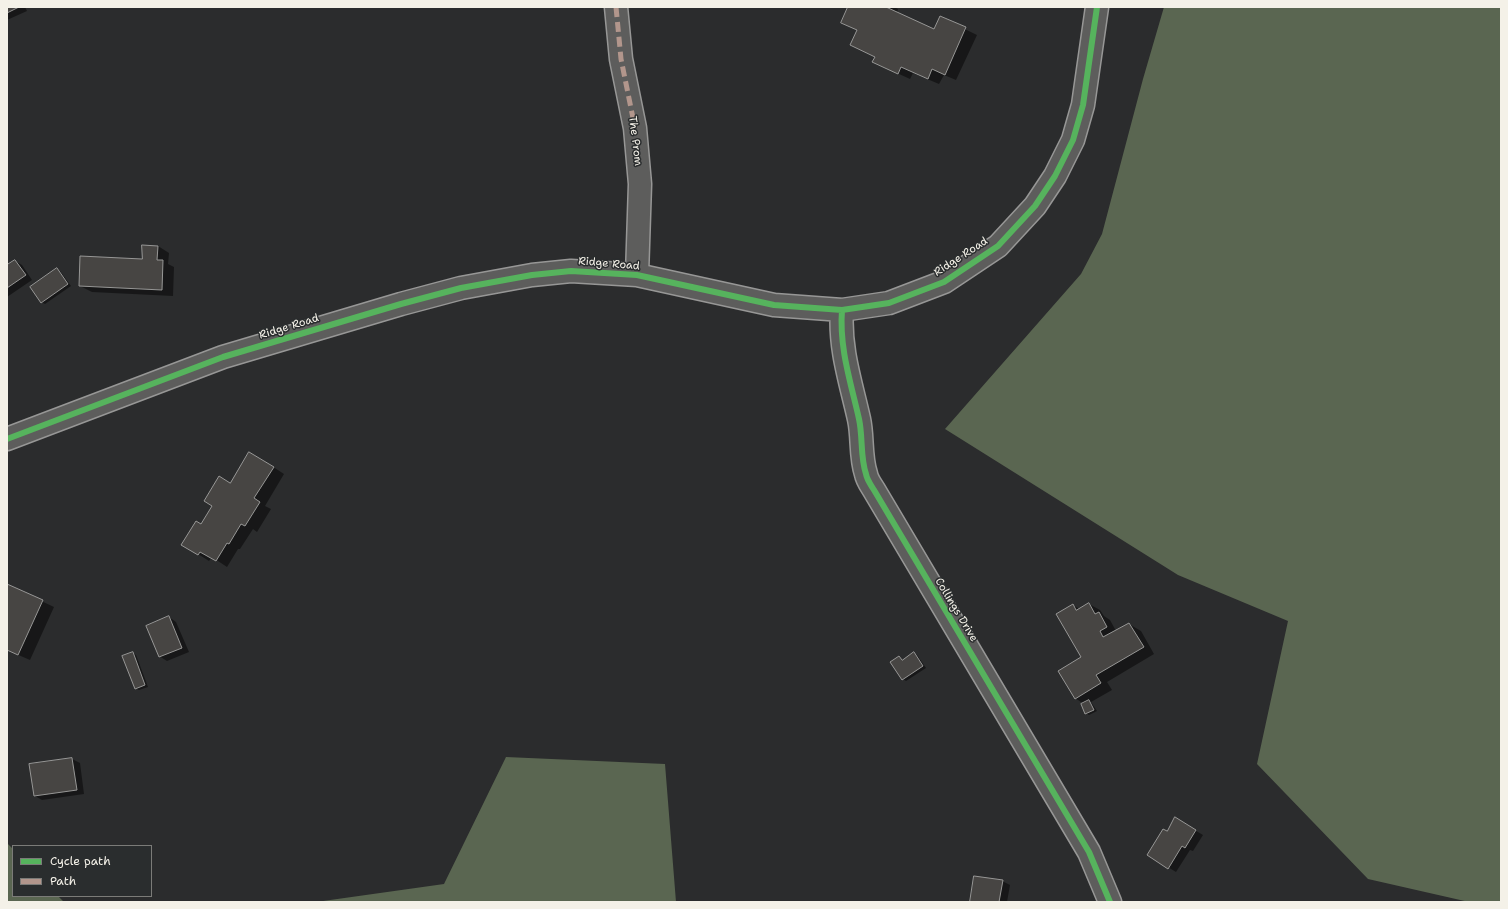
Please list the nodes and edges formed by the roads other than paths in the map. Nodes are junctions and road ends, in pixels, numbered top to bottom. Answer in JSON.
{"nodes":[{"id":1,"x":616,"y":7,"type":"edge"},
{"id":2,"x":1097,"y":7,"type":"edge"},
{"id":3,"x":637,"y":275,"type":"junction"},
{"id":4,"x":842,"y":310,"type":"junction"},
{"id":5,"x":7,"y":439,"type":"edge"},
{"id":6,"x":1110,"y":902,"type":"edge"}],
"edges":[{"from":1,"to":3,"type":"street","name":"The Prom"},
{"from":2,"to":4,"type":"street","name":"Ridge Road"},
{"from":3,"to":4,"type":"street","name":"Ridge Road"},
{"from":3,"to":5,"type":"street","name":"Ridge Road"},
{"from":4,"to":6,"type":"street","name":"Collings Drive"}]}
